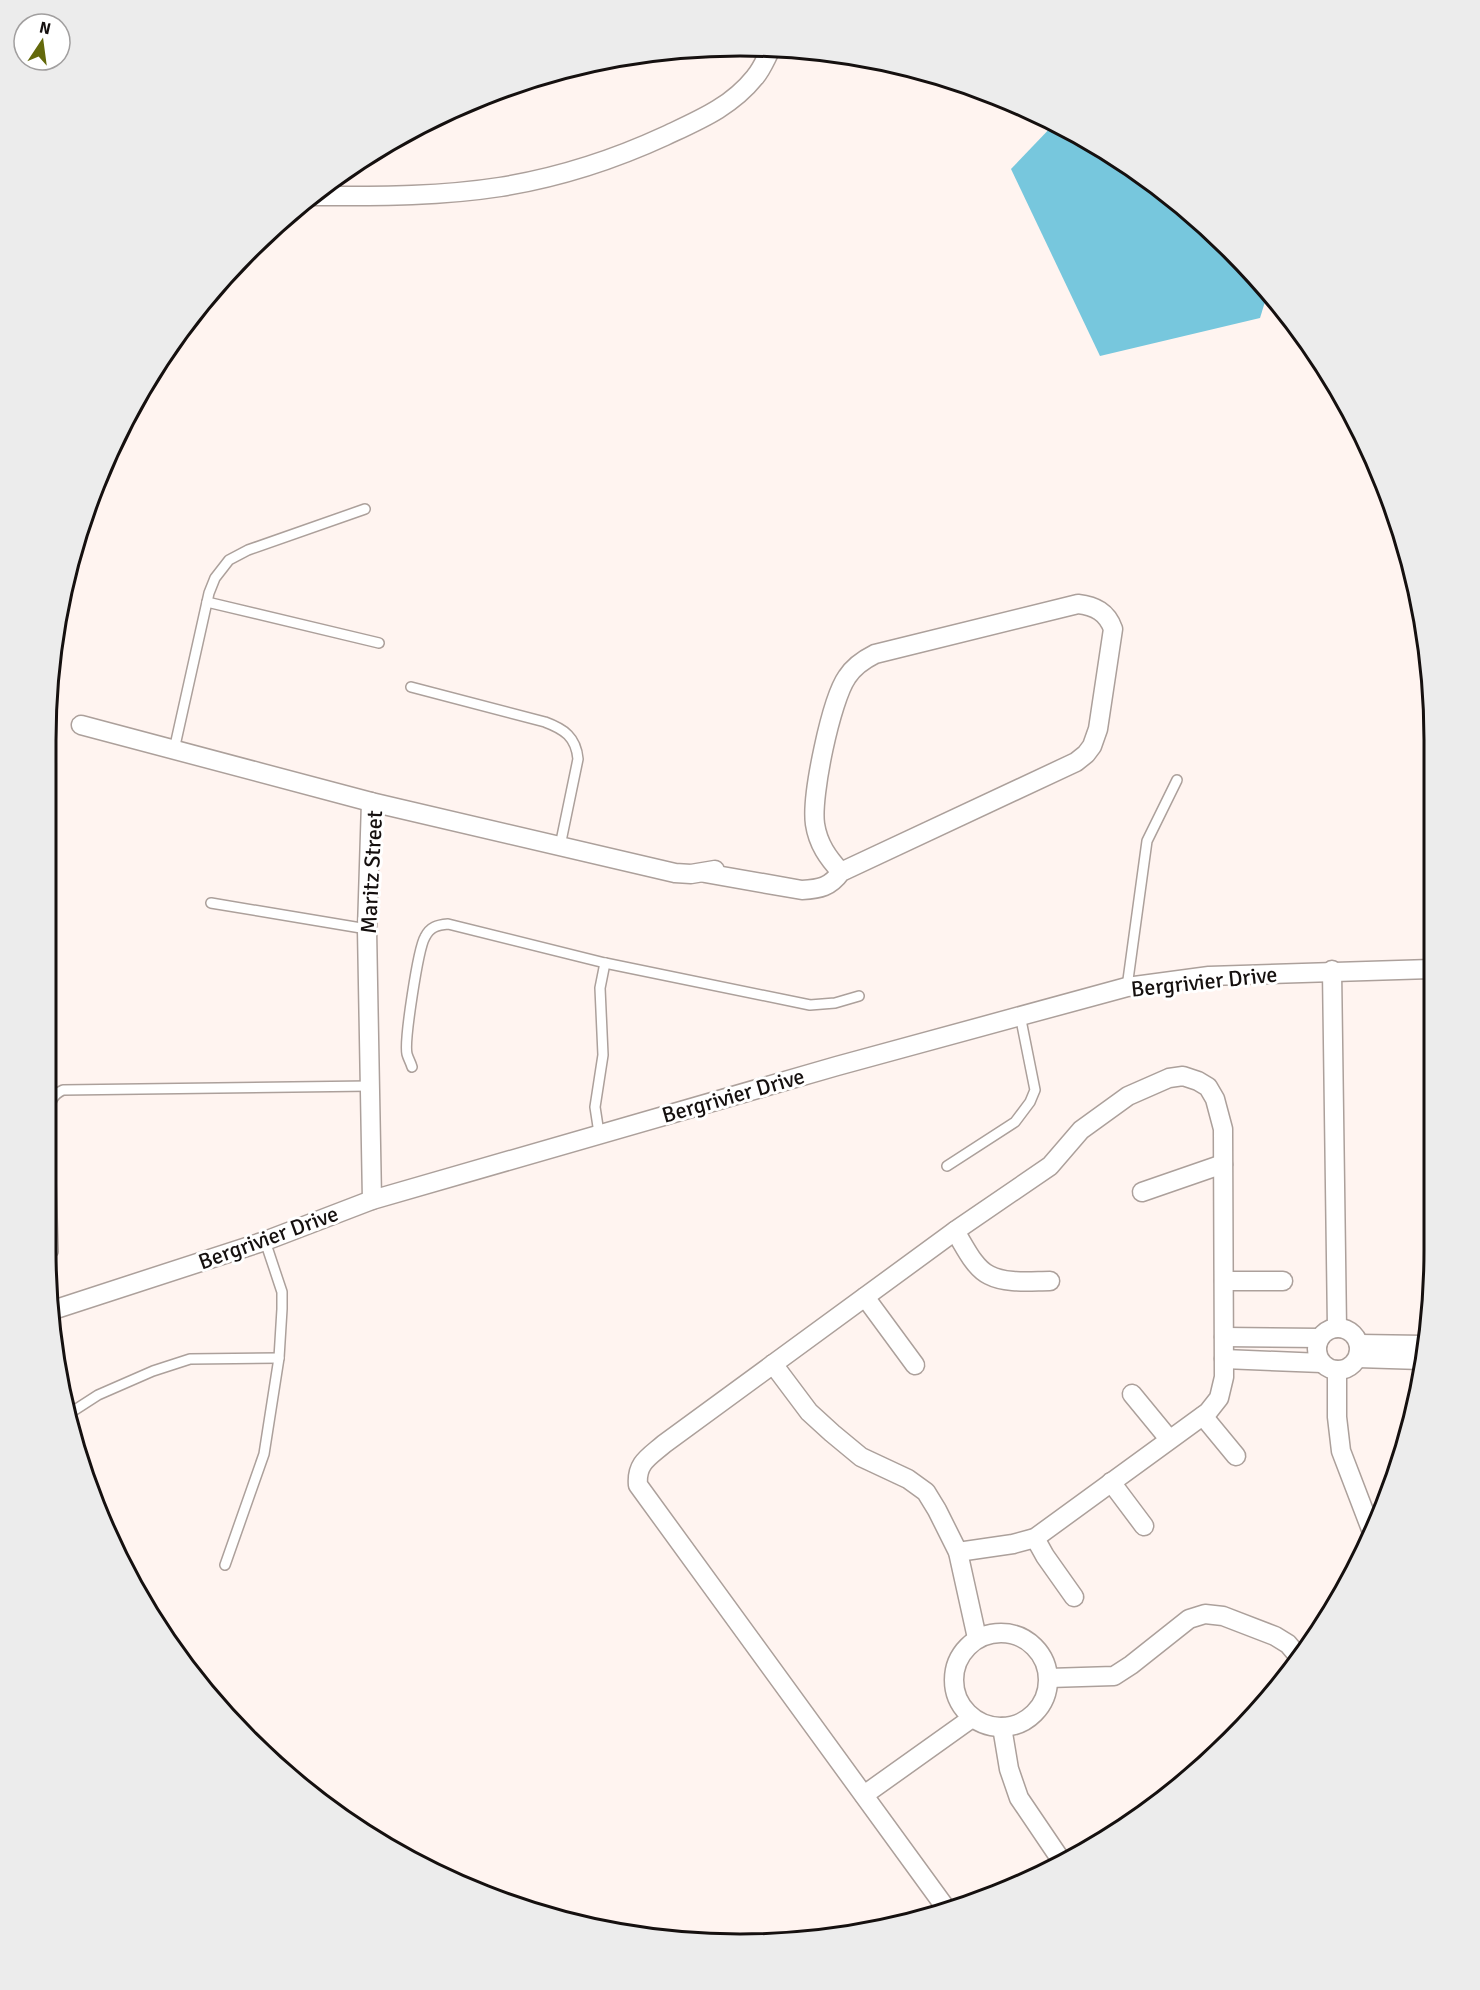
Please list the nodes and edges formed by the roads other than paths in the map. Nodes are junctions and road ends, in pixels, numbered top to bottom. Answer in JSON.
{"nodes":[{"id":1,"x":767,"y":57,"type":"edge"},
{"id":2,"x":325,"y":196,"type":"edge"},
{"id":3,"x":365,"y":509,"type":"dead end"},
{"id":4,"x":207,"y":602,"type":"junction"},
{"id":5,"x":379,"y":642,"type":"dead end"},
{"id":6,"x":411,"y":687,"type":"dead end"},
{"id":7,"x":81,"y":725,"type":"dead end"},
{"id":8,"x":174,"y":750,"type":"junction"},
{"id":9,"x":1177,"y":780,"type":"dead end"},
{"id":10,"x":371,"y":802,"type":"junction"},
{"id":11,"x":560,"y":846,"type":"junction"},
{"id":12,"x":732,"y":865,"type":"dead end"},
{"id":13,"x":841,"y":872,"type":"junction"},
{"id":14,"x":705,"y":873,"type":"junction"},
{"id":15,"x":211,"y":903,"type":"dead end"},
{"id":16,"x":367,"y":929,"type":"junction"},
{"id":17,"x":604,"y":963,"type":"junction"},
{"id":18,"x":1424,"y":969,"type":"edge"},
{"id":19,"x":1332,"y":970,"type":"junction"},
{"id":20,"x":1127,"y":987,"type":"junction"},
{"id":21,"x":859,"y":996,"type":"dead end"},
{"id":22,"x":1020,"y":1016,"type":"junction"},
{"id":23,"x":412,"y":1067,"type":"dead end"},
{"id":24,"x":370,"y":1086,"type":"junction"},
{"id":25,"x":56,"y":1094,"type":"edge"},
{"id":26,"x":599,"y":1133,"type":"junction"},
{"id":27,"x":1223,"y":1164,"type":"junction"},
{"id":28,"x":947,"y":1166,"type":"dead end"},
{"id":29,"x":1142,"y":1192,"type":"dead end"},
{"id":30,"x":372,"y":1200,"type":"junction"},
{"id":31,"x":955,"y":1231,"type":"junction"},
{"id":32,"x":265,"y":1240,"type":"junction"},
{"id":33,"x":1050,"y":1281,"type":"dead end"},
{"id":34,"x":1224,"y":1281,"type":"junction"},
{"id":35,"x":1283,"y":1281,"type":"dead end"},
{"id":36,"x":865,"y":1297,"type":"junction"},
{"id":37,"x":58,"y":1308,"type":"edge"},
{"id":38,"x":1337,"y":1328,"type":"junction"},
{"id":39,"x":1224,"y":1337,"type":"junction"},
{"id":40,"x":1320,"y":1338,"type":"junction"},
{"id":41,"x":1418,"y":1346,"type":"edge"},
{"id":42,"x":1359,"y":1351,"type":"junction"},
{"id":43,"x":279,"y":1358,"type":"junction"},
{"id":44,"x":1224,"y":1359,"type":"junction"},
{"id":45,"x":1415,"y":1359,"type":"edge"},
{"id":46,"x":773,"y":1364,"type":"junction"},
{"id":47,"x":915,"y":1365,"type":"dead end"},
{"id":48,"x":1329,"y":1367,"type":"junction"},
{"id":49,"x":1132,"y":1395,"type":"dead end"},
{"id":50,"x":75,"y":1410,"type":"edge"},
{"id":51,"x":1203,"y":1416,"type":"junction"},
{"id":52,"x":1169,"y":1439,"type":"junction"},
{"id":53,"x":1236,"y":1456,"type":"dead end"},
{"id":54,"x":1111,"y":1482,"type":"junction"},
{"id":55,"x":1368,"y":1521,"type":"edge"},
{"id":56,"x":1144,"y":1526,"type":"dead end"},
{"id":57,"x":1035,"y":1538,"type":"junction"},
{"id":58,"x":958,"y":1552,"type":"junction"},
{"id":59,"x":225,"y":1565,"type":"dead end"},
{"id":60,"x":1074,"y":1597,"type":"dead end"},
{"id":61,"x":977,"y":1638,"type":"junction"},
{"id":62,"x":1294,"y":1651,"type":"edge"},
{"id":63,"x":1049,"y":1678,"type":"junction"},
{"id":64,"x":972,"y":1718,"type":"junction"},
{"id":65,"x":1002,"y":1728,"type":"junction"},
{"id":66,"x":864,"y":1795,"type":"junction"},
{"id":67,"x":1058,"y":1856,"type":"edge"},
{"id":68,"x":942,"y":1903,"type":"edge"}],
"edges":[{"from":1,"to":2,"type":"street"},
{"from":3,"to":4,"type":"lane"},
{"from":4,"to":5,"type":"lane"},
{"from":4,"to":8,"type":"lane"},
{"from":6,"to":11,"type":"lane"},
{"from":7,"to":8,"type":"street"},
{"from":8,"to":10,"type":"street"},
{"from":9,"to":20,"type":"lane"},
{"from":10,"to":11,"type":"street","name":"Maritz Street"},
{"from":10,"to":16,"type":"street","name":"Maritz Street"},
{"from":11,"to":14,"type":"street","name":"Maritz Street"},
{"from":12,"to":14,"type":"street","name":"Maritz Street"},
{"from":13,"to":13,"type":"street"},
{"from":13,"to":14,"type":"street"},
{"from":15,"to":16,"type":"lane"},
{"from":16,"to":24,"type":"street","name":"Maritz Street"},
{"from":17,"to":21,"type":"lane"},
{"from":17,"to":23,"type":"lane"},
{"from":17,"to":26,"type":"lane"},
{"from":18,"to":19,"type":"street","name":"Bergrivier Drive"},
{"from":19,"to":20,"type":"street","name":"Bergrivier Drive"},
{"from":19,"to":38,"type":"street"},
{"from":20,"to":22,"type":"street","name":"Bergrivier Drive"},
{"from":22,"to":26,"type":"street","name":"Bergrivier Drive"},
{"from":22,"to":28,"type":"lane"},
{"from":24,"to":25,"type":"lane"},
{"from":24,"to":30,"type":"street","name":"Maritz Street"},
{"from":26,"to":30,"type":"street","name":"Bergrivier Drive"},
{"from":27,"to":29,"type":"street"},
{"from":27,"to":31,"type":"street"},
{"from":27,"to":34,"type":"street"},
{"from":30,"to":32,"type":"street","name":"Bergrivier Drive"},
{"from":31,"to":33,"type":"street"},
{"from":31,"to":36,"type":"street"},
{"from":32,"to":37,"type":"street","name":"Bergrivier Drive"},
{"from":32,"to":43,"type":"lane"},
{"from":34,"to":35,"type":"street"},
{"from":34,"to":39,"type":"street"},
{"from":36,"to":46,"type":"street"},
{"from":36,"to":47,"type":"street"},
{"from":38,"to":40,"type":"street"},
{"from":38,"to":42,"type":"street"},
{"from":39,"to":40,"type":"street"},
{"from":39,"to":44,"type":"street"},
{"from":40,"to":48,"type":"street"},
{"from":41,"to":42,"type":"street"},
{"from":42,"to":45,"type":"street"},
{"from":42,"to":48,"type":"street"},
{"from":43,"to":50,"type":"lane"},
{"from":43,"to":59,"type":"lane"},
{"from":44,"to":48,"type":"street"},
{"from":44,"to":51,"type":"street"},
{"from":46,"to":58,"type":"street"},
{"from":46,"to":66,"type":"street"},
{"from":48,"to":55,"type":"street"},
{"from":49,"to":52,"type":"street"},
{"from":51,"to":52,"type":"street"},
{"from":51,"to":53,"type":"street"},
{"from":52,"to":54,"type":"street"},
{"from":54,"to":56,"type":"street"},
{"from":54,"to":57,"type":"street"},
{"from":57,"to":58,"type":"street"},
{"from":57,"to":60,"type":"street"},
{"from":58,"to":61,"type":"street"},
{"from":61,"to":63,"type":"street"},
{"from":61,"to":64,"type":"street"},
{"from":62,"to":63,"type":"street"},
{"from":63,"to":65,"type":"street"},
{"from":64,"to":65,"type":"street"},
{"from":64,"to":66,"type":"street"},
{"from":65,"to":67,"type":"street"},
{"from":66,"to":68,"type":"street"}]}
